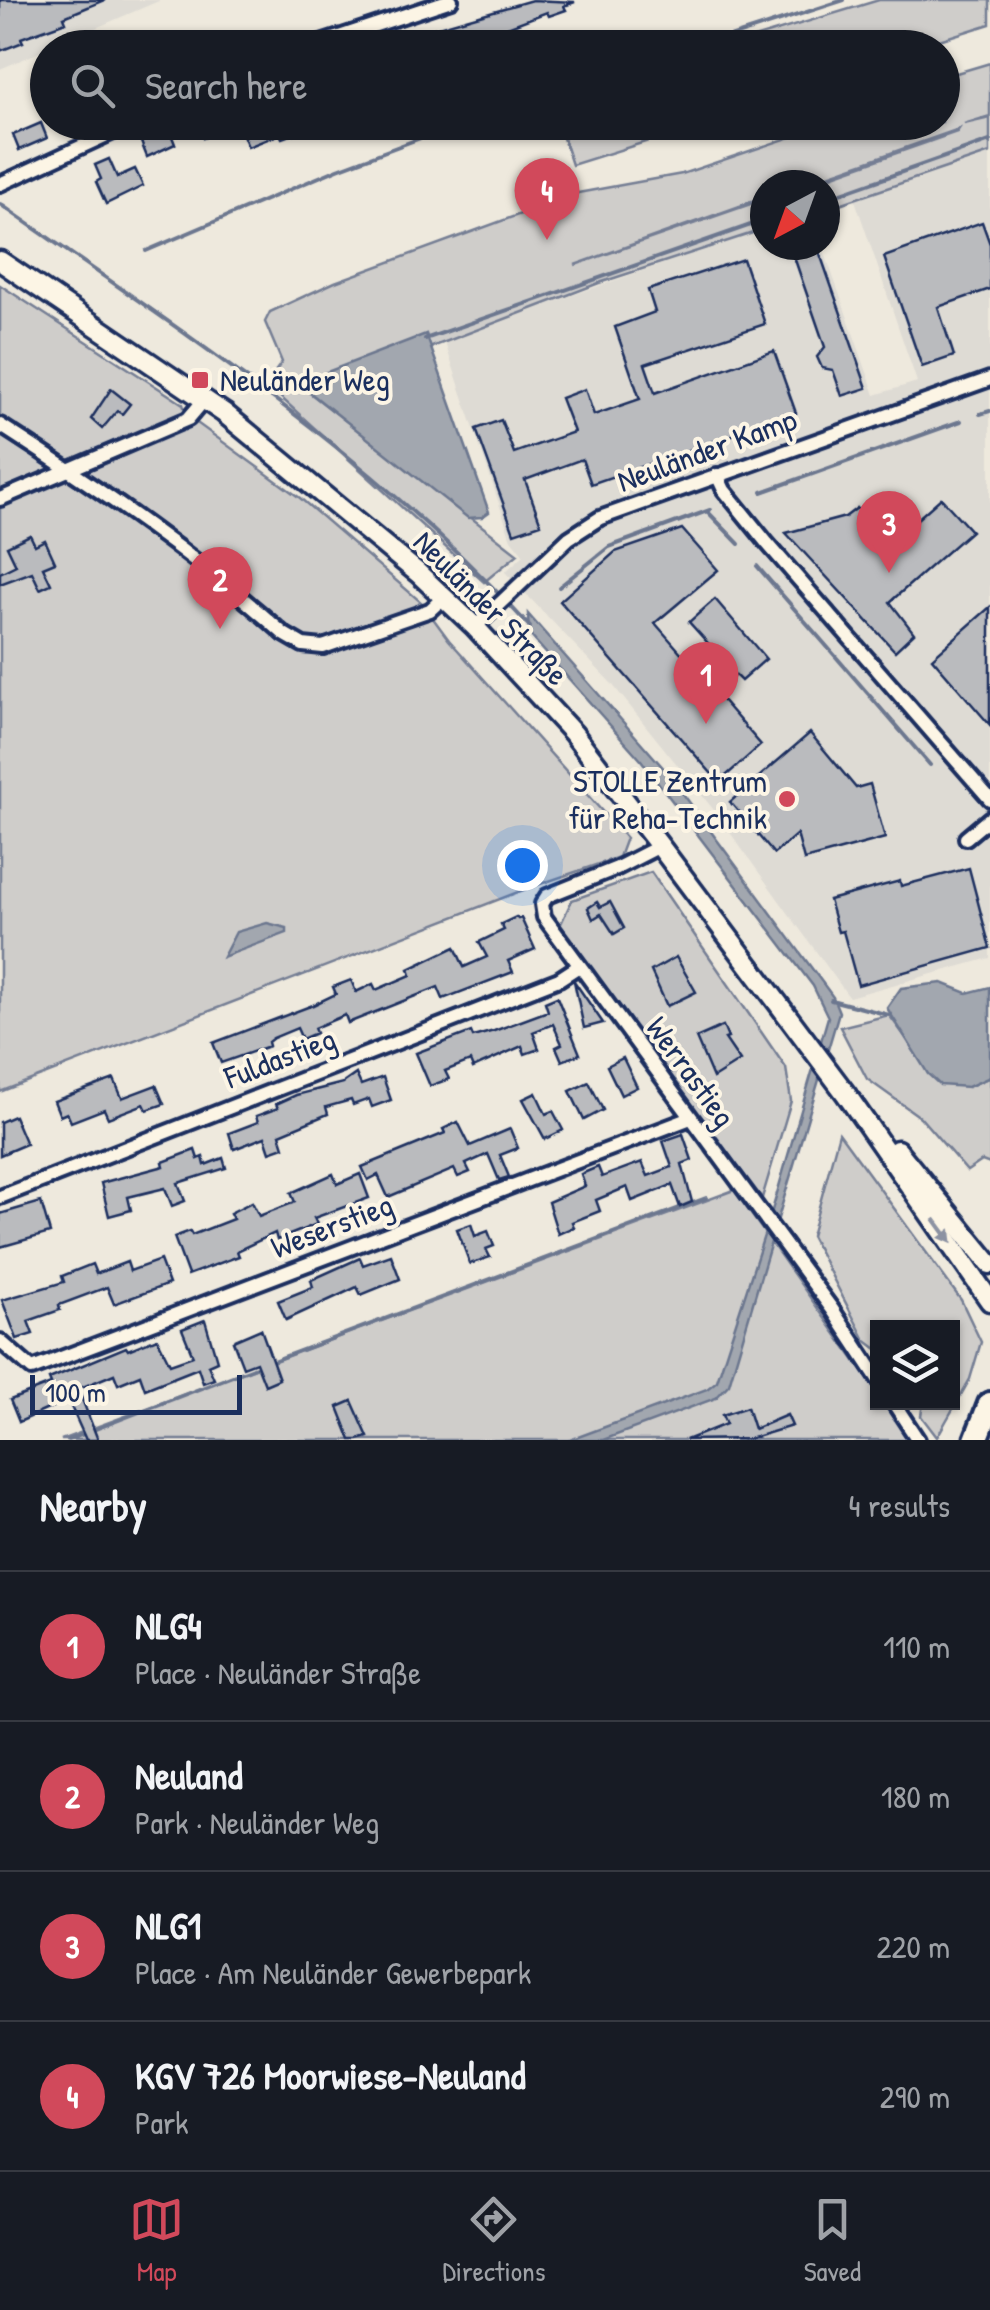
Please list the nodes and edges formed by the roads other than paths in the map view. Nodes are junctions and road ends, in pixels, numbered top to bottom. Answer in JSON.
{"nodes":[{"id":1,"x":451,"y":0,"type":"edge"},
{"id":2,"x":360,"y":30,"type":"edge"},
{"id":3,"x":95,"y":140,"type":"edge"},
{"id":4,"x":0,"y":184,"type":"edge"},
{"id":5,"x":0,"y":261,"type":"edge"},
{"id":6,"x":990,"y":379,"type":"edge"},
{"id":7,"x":206,"y":399,"type":"junction"},
{"id":8,"x":0,"y":425,"type":"edge"},
{"id":9,"x":68,"y":469,"type":"junction"},
{"id":10,"x":717,"y":475,"type":"junction"},
{"id":11,"x":0,"y":499,"type":"edge"},
{"id":12,"x":444,"y":597,"type":"junction"},
{"id":13,"x":475,"y":627,"type":"junction"},
{"id":14,"x":990,"y":799,"type":"edge"},
{"id":15,"x":990,"y":818,"type":"edge"},
{"id":16,"x":966,"y":838,"type":"dead end"},
{"id":17,"x":660,"y":846,"type":"junction"},
{"id":18,"x":579,"y":966,"type":"junction"},
{"id":19,"x":846,"y":1094,"type":"junction"},
{"id":20,"x":692,"y":1118,"type":"junction"},
{"id":21,"x":0,"y":1197,"type":"edge"},
{"id":22,"x":990,"y":1264,"type":"edge"},
{"id":23,"x":990,"y":1301,"type":"edge"},
{"id":24,"x":0,"y":1341,"type":"edge"},
{"id":25,"x":870,"y":1368,"type":"edge"},
{"id":26,"x":990,"y":1404,"type":"edge"},
{"id":27,"x":898,"y":1410,"type":"edge"},
{"id":28,"x":918,"y":1440,"type":"edge"},
{"id":29,"x":976,"y":1440,"type":"edge"}],
"edges":[{"from":1,"to":2,"type":"street"},
{"from":3,"to":4,"type":"street"},
{"from":5,"to":7,"type":"main road","name":"Neuländer Straße"},
{"from":6,"to":10,"type":"street","name":"Neuländer Kamp"},
{"from":7,"to":9,"type":"street"},
{"from":7,"to":12,"type":"main road","name":"Neuländer Straße"},
{"from":8,"to":9,"type":"street"},
{"from":9,"to":11,"type":"street"},
{"from":9,"to":12,"type":"street"},
{"from":10,"to":13,"type":"street","name":"Neuländer Kamp"},
{"from":10,"to":14,"type":"street"},
{"from":12,"to":13,"type":"main road","name":"Neuländer Straße"},
{"from":13,"to":17,"type":"main road","name":"Neuländer Straße"},
{"from":15,"to":16,"type":"street"},
{"from":17,"to":18,"type":"street","name":"Werrastieg"},
{"from":17,"to":19,"type":"main road","name":"Neuländer Straße"},
{"from":18,"to":20,"type":"street","name":"Werrastieg"},
{"from":18,"to":21,"type":"street","name":"Fuldastieg"},
{"from":19,"to":22,"type":"main road","name":"Neuländer Straße"},
{"from":19,"to":23,"type":"main road","name":"Neuländer Straße","one_way":true},
{"from":20,"to":24,"type":"street","name":"Weserstieg"},
{"from":20,"to":25,"type":"street","name":"Werrastieg"},
{"from":26,"to":29,"type":"highway"},
{"from":27,"to":28,"type":"street"}]}
